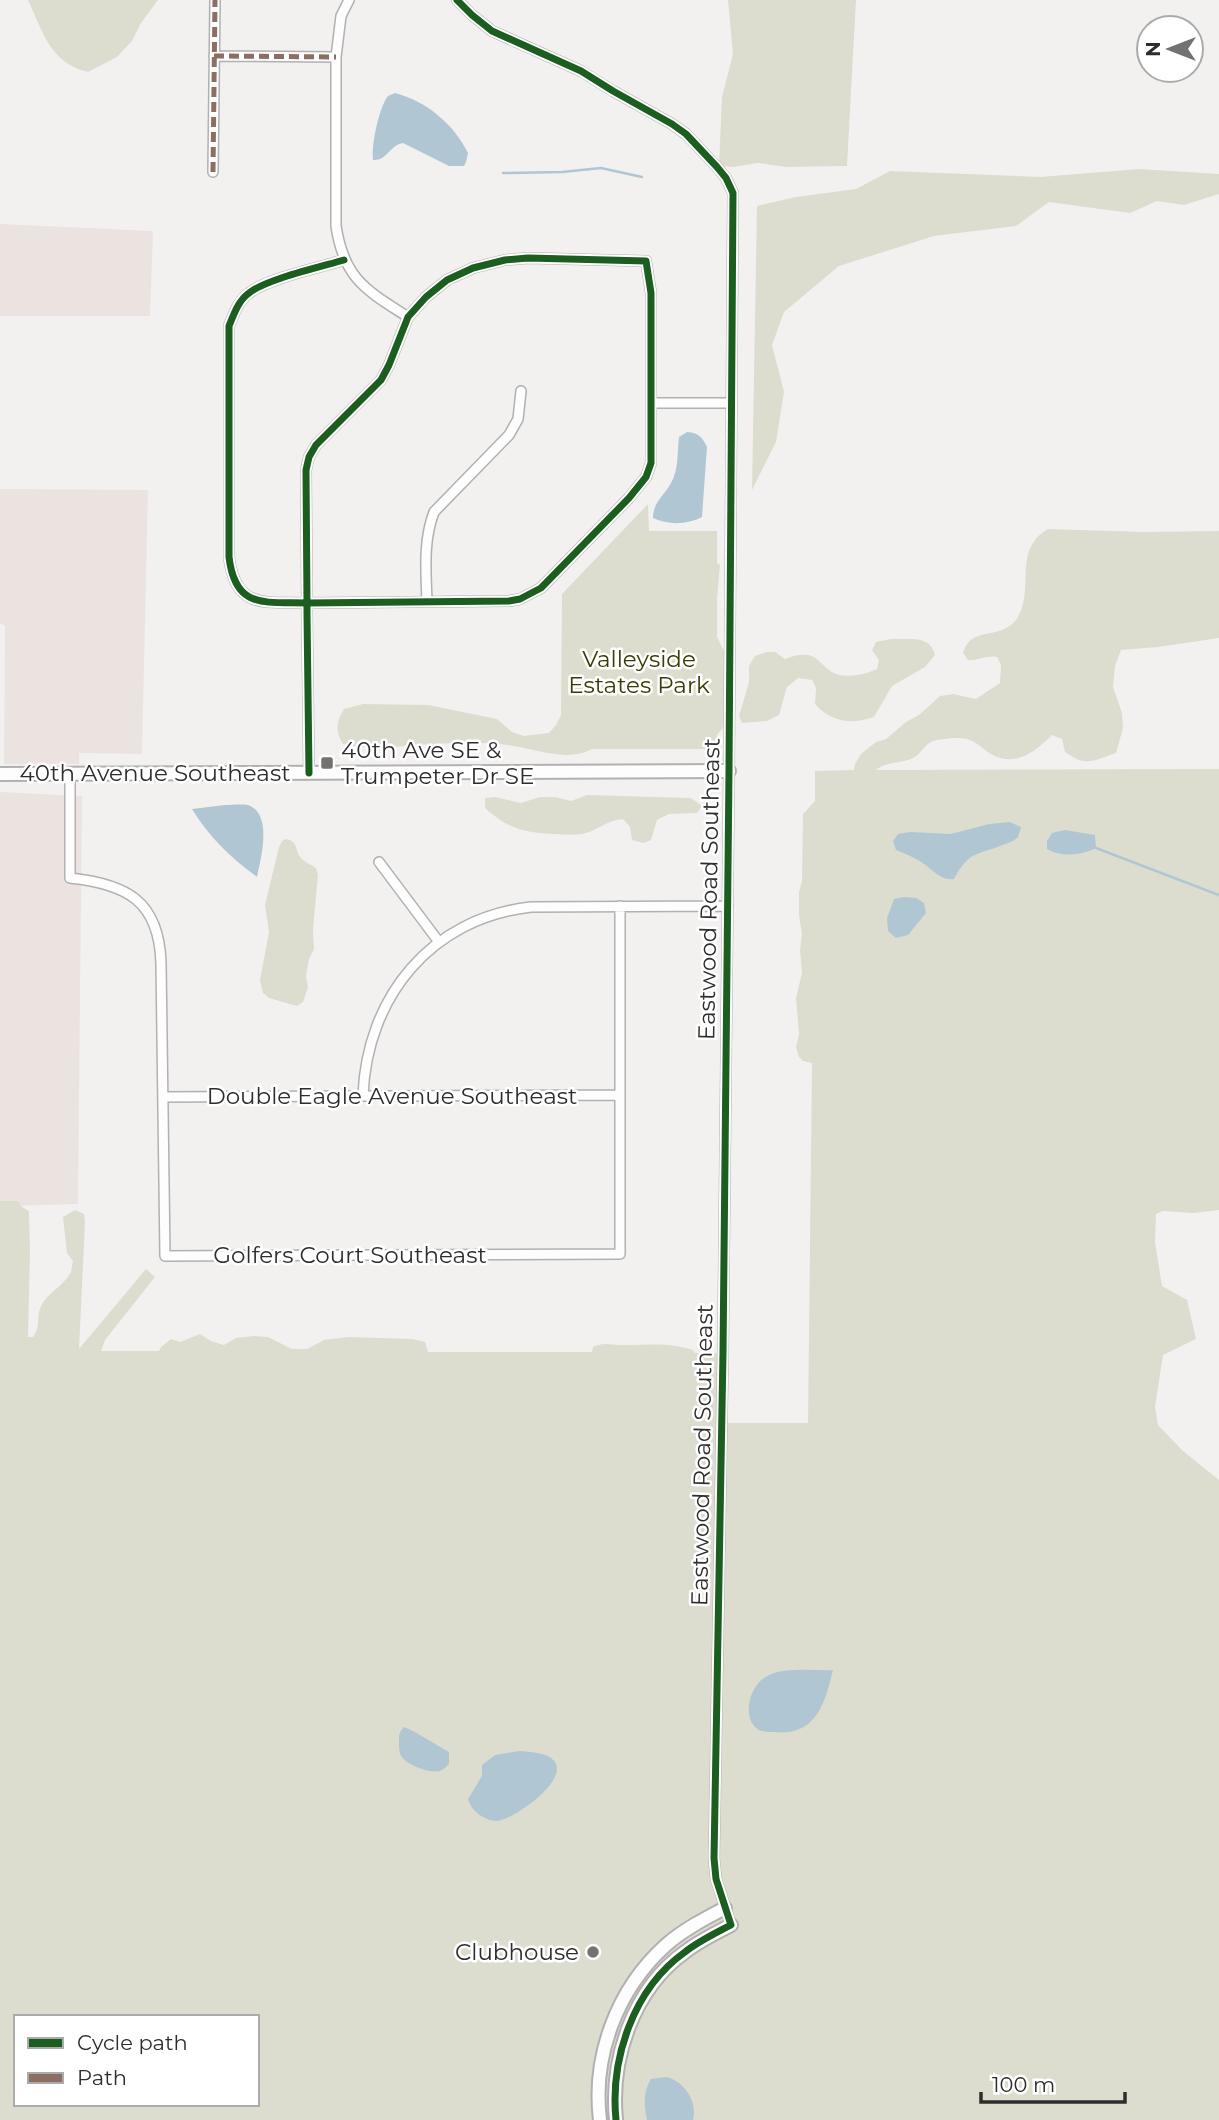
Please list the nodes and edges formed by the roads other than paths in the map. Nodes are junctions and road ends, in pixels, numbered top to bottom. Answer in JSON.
{"nodes":[{"id":1,"x":215,"y":0,"type":"edge"},
{"id":2,"x":349,"y":0,"type":"edge"},
{"id":3,"x":457,"y":0,"type":"edge"},
{"id":4,"x":214,"y":56,"type":"junction"},
{"id":5,"x":336,"y":57,"type":"junction"},
{"id":6,"x":213,"y":172,"type":"dead end"},
{"id":7,"x":344,"y":260,"type":"junction"},
{"id":8,"x":408,"y":317,"type":"junction"},
{"id":9,"x":521,"y":391,"type":"dead end"},
{"id":10,"x":651,"y":403,"type":"junction"},
{"id":11,"x":731,"y":403,"type":"junction"},
{"id":12,"x":427,"y":602,"type":"junction"},
{"id":13,"x":307,"y":603,"type":"junction"},
{"id":14,"x":729,"y":771,"type":"junction"},
{"id":15,"x":309,"y":773,"type":"junction"},
{"id":16,"x":0,"y":774,"type":"edge"},
{"id":17,"x":70,"y":774,"type":"junction"},
{"id":18,"x":379,"y":862,"type":"dead end"},
{"id":19,"x":620,"y":906,"type":"junction"},
{"id":20,"x":728,"y":906,"type":"junction"},
{"id":21,"x":439,"y":942,"type":"junction"},
{"id":22,"x":620,"y":1094,"type":"junction"},
{"id":23,"x":363,"y":1095,"type":"junction"},
{"id":24,"x":163,"y":1097,"type":"junction"},
{"id":25,"x":725,"y":1908,"type":"junction"},
{"id":26,"x":731,"y":1925,"type":"joint"},
{"id":27,"x":600,"y":2120,"type":"edge"},
{"id":28,"x":616,"y":2120,"type":"edge"}],
"edges":[{"from":1,"to":4,"type":"street"},
{"from":2,"to":5,"type":"street"},
{"from":3,"to":11,"type":"street","name":"Eastwood Road Southeast"},
{"from":4,"to":5,"type":"street"},
{"from":4,"to":6,"type":"street"},
{"from":5,"to":7,"type":"street"},
{"from":7,"to":8,"type":"street"},
{"from":7,"to":13,"type":"street"},
{"from":8,"to":10,"type":"street"},
{"from":8,"to":13,"type":"street"},
{"from":9,"to":12,"type":"street"},
{"from":10,"to":11,"type":"street"},
{"from":10,"to":12,"type":"street"},
{"from":11,"to":14,"type":"street","name":"Eastwood Road Southeast"},
{"from":12,"to":13,"type":"street"},
{"from":13,"to":15,"type":"street"},
{"from":14,"to":15,"type":"street","name":"40th Avenue Southeast"},
{"from":14,"to":20,"type":"street","name":"Eastwood Road Southeast"},
{"from":15,"to":17,"type":"street","name":"40th Avenue Southeast"},
{"from":16,"to":17,"type":"street","name":"40th Avenue Southeast"},
{"from":17,"to":24,"type":"street","name":"Golfers Court Southeast"},
{"from":18,"to":21,"type":"street"},
{"from":19,"to":20,"type":"street"},
{"from":19,"to":21,"type":"street"},
{"from":19,"to":22,"type":"street","name":"Golfers Court Southeast"},
{"from":20,"to":25,"type":"street","name":"Eastwood Road Southeast"},
{"from":21,"to":23,"type":"street"},
{"from":22,"to":23,"type":"street","name":"Double Eagle Avenue Southeast"},
{"from":22,"to":24,"type":"street","name":"Golfers Court Southeast"},
{"from":23,"to":24,"type":"street","name":"Double Eagle Avenue Southeast"},
{"from":25,"to":26,"type":"street","name":"Eastwood Road Southeast"},
{"from":25,"to":27,"type":"street"},
{"from":26,"to":28,"type":"street"}]}
